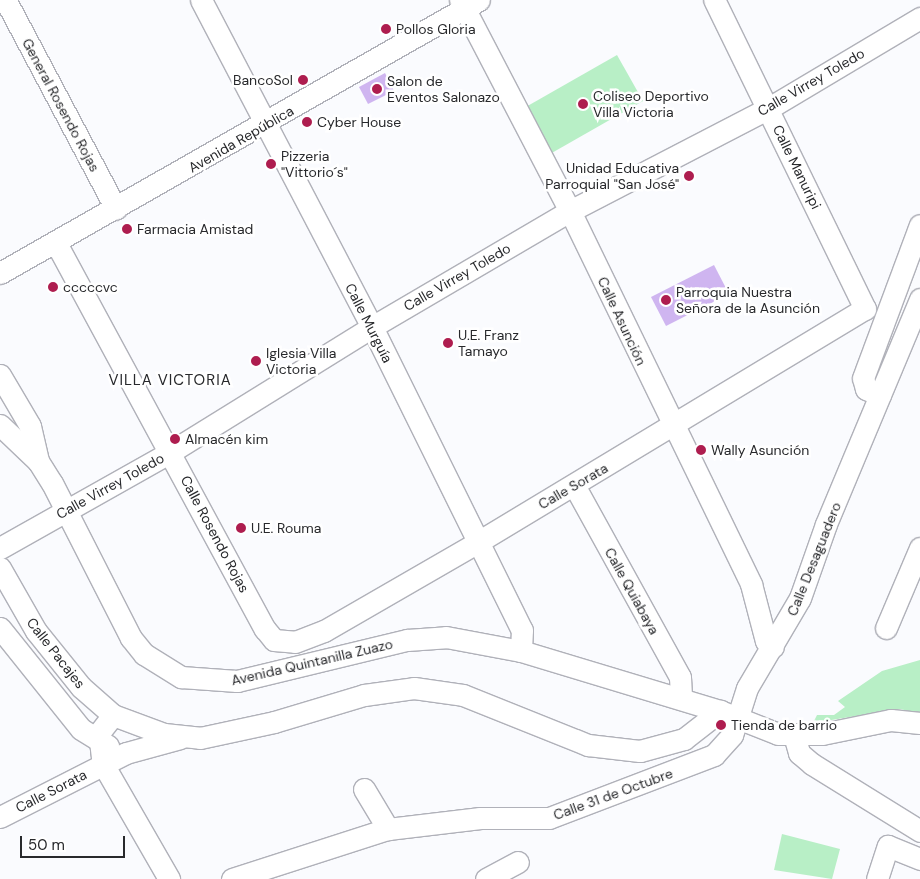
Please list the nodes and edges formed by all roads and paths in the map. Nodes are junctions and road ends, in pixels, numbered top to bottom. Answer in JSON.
{"nodes":[{"id":1,"x":201,"y":0,"type":"edge"},
{"id":2,"x":6,"y":1,"type":"edge"},
{"id":3,"x":718,"y":1,"type":"edge"},
{"id":4,"x":468,"y":3,"type":"edge"},
{"id":5,"x":920,"y":18,"type":"edge"},
{"id":6,"x":769,"y":108,"type":"junction"},
{"id":7,"x":266,"y":125,"type":"junction"},
{"id":8,"x":116,"y":209,"type":"junction"},
{"id":9,"x":570,"y":211,"type":"junction"},
{"id":10,"x":920,"y":226,"type":"edge"},
{"id":11,"x":56,"y":243,"type":"junction"},
{"id":12,"x":0,"y":273,"type":"edge"},
{"id":13,"x":920,"y":300,"type":"edge"},
{"id":14,"x":865,"y":309,"type":"joint"},
{"id":15,"x":372,"y":327,"type":"junction"},
{"id":16,"x":0,"y":375,"type":"edge"},
{"id":17,"x":880,"y":395,"type":"junction"},
{"id":18,"x":0,"y":425,"type":"edge"},
{"id":19,"x":673,"y":428,"type":"junction"},
{"id":20,"x":172,"y":452,"type":"junction"},
{"id":21,"x":38,"y":461,"type":"junction"},
{"id":22,"x":574,"y":485,"type":"junction"},
{"id":23,"x":68,"y":510,"type":"junction"},
{"id":24,"x":478,"y":542,"type":"junction"},
{"id":25,"x":0,"y":548,"type":"edge"},
{"id":26,"x":920,"y":548,"type":"edge"},
{"id":27,"x":0,"y":568,"type":"edge"},
{"id":28,"x":0,"y":628,"type":"edge"},
{"id":29,"x":886,"y":628,"type":"dead end"},
{"id":30,"x":274,"y":640,"type":"joint"},
{"id":31,"x":772,"y":647,"type":"junction"},
{"id":32,"x":521,"y":651,"type":"junction"},
{"id":33,"x":681,"y":699,"type":"junction"},
{"id":34,"x":728,"y":714,"type":"junction"},
{"id":35,"x":122,"y":719,"type":"junction"},
{"id":36,"x":920,"y":722,"type":"edge"},
{"id":37,"x":794,"y":735,"type":"junction"},
{"id":38,"x":185,"y":737,"type":"junction"},
{"id":39,"x":99,"y":742,"type":"junction"},
{"id":40,"x":126,"y":753,"type":"junction"},
{"id":41,"x":102,"y":764,"type":"junction"},
{"id":42,"x":364,"y":789,"type":"dead end"},
{"id":43,"x":0,"y":816,"type":"edge"},
{"id":44,"x":388,"y":829,"type":"junction"},
{"id":45,"x":920,"y":832,"type":"edge"},
{"id":46,"x":920,"y":859,"type":"edge"},
{"id":47,"x":518,"y":862,"type":"dead end"},
{"id":48,"x":168,"y":879,"type":"edge"},
{"id":49,"x":232,"y":879,"type":"edge"},
{"id":50,"x":486,"y":879,"type":"edge"},
{"id":51,"x":877,"y":879,"type":"edge"}],
"edges":[{"from":1,"to":7,"type":"street","name":"Calle Murguía"},
{"from":2,"to":8,"type":"street","name":"General Rosendo Rojas"},
{"from":3,"to":6,"type":"street","name":"Calle Manuripi"},
{"from":4,"to":7,"type":"street","name":"Avenida República"},
{"from":4,"to":9,"type":"street","name":"Calle Asunción"},
{"from":5,"to":6,"type":"street","name":"Calle Virrey Toledo"},
{"from":6,"to":9,"type":"street","name":"Calle Virrey Toledo"},
{"from":6,"to":14,"type":"street","name":"Calle Manuripi"},
{"from":7,"to":8,"type":"street","name":"Avenida República"},
{"from":7,"to":15,"type":"street","name":"Calle Murguía"},
{"from":8,"to":11,"type":"street","name":"Avenida República"},
{"from":9,"to":15,"type":"street","name":"Calle Virrey Toledo"},
{"from":9,"to":19,"type":"street","name":"Calle Asunción"},
{"from":10,"to":17,"type":"street"},
{"from":11,"to":12,"type":"street","name":"Avenida República"},
{"from":11,"to":20,"type":"street","name":"Calle Rosendo Rojas"},
{"from":13,"to":17,"type":"street","name":"Calle Desaguadero"},
{"from":14,"to":19,"type":"street","name":"Calle Sorata"},
{"from":15,"to":20,"type":"street","name":"Calle Virrey Toledo"},
{"from":15,"to":24,"type":"street","name":"Calle Murguía"},
{"from":16,"to":21,"type":"street"},
{"from":17,"to":31,"type":"street","name":"Calle Desaguadero"},
{"from":18,"to":21,"type":"street","name":"Avenida Quintanilla Zuazo"},
{"from":19,"to":22,"type":"street","name":"Calle Sorata"},
{"from":19,"to":31,"type":"street","name":"Calle Asunción"},
{"from":20,"to":23,"type":"street","name":"Calle Virrey Toledo"},
{"from":20,"to":30,"type":"street","name":"Calle Rosendo Rojas"},
{"from":21,"to":23,"type":"street","name":"Avenida Quintanilla Zuazo"},
{"from":22,"to":24,"type":"street","name":"Calle Sorata"},
{"from":22,"to":33,"type":"street","name":"Calle Quiabaya"},
{"from":23,"to":25,"type":"street","name":"Calle Virrey Toledo"},
{"from":23,"to":32,"type":"street","name":"Avenida Quintanilla Zuazo"},
{"from":24,"to":30,"type":"street","name":"Calle Sorata"},
{"from":24,"to":32,"type":"street","name":"Calle Murguía"},
{"from":26,"to":29,"type":"street"},
{"from":27,"to":35,"type":"street","name":"Calle Pacajes"},
{"from":28,"to":39,"type":"street","name":"Calle Pacajes"},
{"from":31,"to":34,"type":"street","name":"Calle Desaguadero"},
{"from":32,"to":33,"type":"street","name":"Avenida Quintanilla Zuazo"},
{"from":33,"to":34,"type":"street","name":"Avenida Quintanilla Zuazo"},
{"from":34,"to":37,"type":"street","name":"Avenida Quintanilla Zuazo"},
{"from":34,"to":38,"type":"street"},
{"from":34,"to":44,"type":"street","name":"Calle 31 de Octubre"},
{"from":35,"to":38,"type":"street","name":"Calle Pacajes"},
{"from":35,"to":39,"type":"street"},
{"from":35,"to":40,"type":"street"},
{"from":36,"to":37,"type":"street"},
{"from":37,"to":45,"type":"street"},
{"from":38,"to":40,"type":"street"},
{"from":39,"to":40,"type":"street","name":"Calle Pacajes"},
{"from":39,"to":41,"type":"street","name":"Calle Sorata"},
{"from":40,"to":41,"type":"street","name":"Calle Sorata"},
{"from":41,"to":43,"type":"street","name":"Calle Sorata"},
{"from":41,"to":48,"type":"street"},
{"from":42,"to":44,"type":"street"},
{"from":44,"to":49,"type":"street","name":"Calle 31 de Octubre"},
{"from":46,"to":51,"type":"street"},
{"from":47,"to":50,"type":"street"}]}
